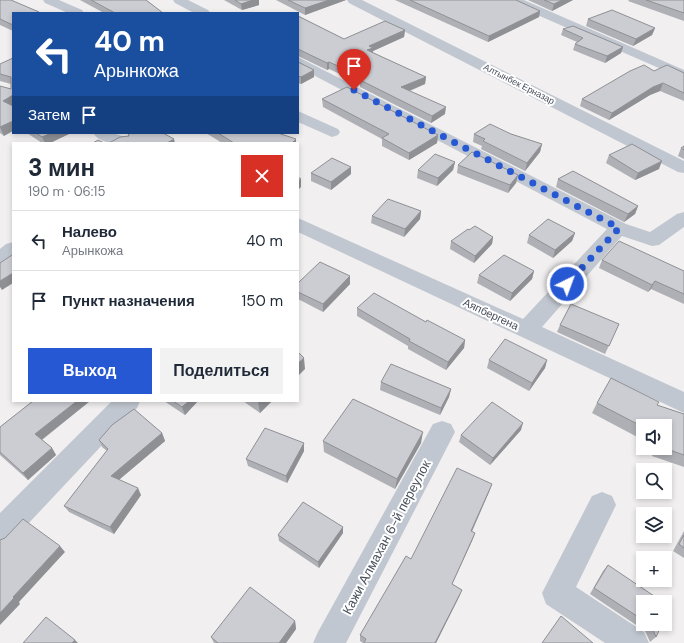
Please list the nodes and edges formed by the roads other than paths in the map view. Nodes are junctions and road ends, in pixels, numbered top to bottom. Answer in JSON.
{"nodes":[{"id":1,"x":48,"y":0,"type":"edge"},
{"id":2,"x":179,"y":0,"type":"edge"},
{"id":3,"x":353,"y":0,"type":"edge"},
{"id":4,"x":514,"y":0,"type":"edge"},
{"id":5,"x":76,"y":12,"type":"edge"},
{"id":6,"x":202,"y":12,"type":"edge"},
{"id":7,"x":299,"y":62,"type":"edge"},
{"id":8,"x":684,"y":75,"type":"edge"},
{"id":9,"x":299,"y":116,"type":"edge"},
{"id":10,"x":332,"y":132,"type":"dead end"},
{"id":11,"x":103,"y":134,"type":"edge"},
{"id":12,"x":120,"y":142,"type":"edge"},
{"id":13,"x":684,"y":168,"type":"edge"},
{"id":14,"x":684,"y":218,"type":"edge"},
{"id":15,"x":299,"y":224,"type":"edge"},
{"id":16,"x":619,"y":228,"type":"junction"},
{"id":17,"x":676,"y":232,"type":"edge"},
{"id":18,"x":12,"y":250,"type":"edge"},
{"id":19,"x":0,"y":258,"type":"edge"},
{"id":20,"x":526,"y":330,"type":"junction"},
{"id":21,"x":127,"y":402,"type":"edge"},
{"id":22,"x":684,"y":403,"type":"edge"},
{"id":23,"x":442,"y":432,"type":"dead end"},
{"id":24,"x":602,"y":506,"type":"dead end"},
{"id":25,"x":0,"y":533,"type":"edge"},
{"id":26,"x":330,"y":643,"type":"edge"},
{"id":27,"x":633,"y":643,"type":"edge"}],
"edges":[{"from":1,"to":5,"type":"street"},
{"from":2,"to":6,"type":"street"},
{"from":3,"to":13,"type":"street","name":"Алтынбек Ерназар"},
{"from":4,"to":8,"type":"street"},
{"from":7,"to":16,"type":"street"},
{"from":9,"to":10,"type":"street"},
{"from":11,"to":12,"type":"street"},
{"from":14,"to":17,"type":"street"},
{"from":15,"to":20,"type":"street","name":"Аяпбергена"},
{"from":16,"to":17,"type":"street"},
{"from":16,"to":20,"type":"street"},
{"from":18,"to":19,"type":"street"},
{"from":20,"to":22,"type":"street","name":"Аяпбергена"},
{"from":21,"to":25,"type":"street"},
{"from":23,"to":26,"type":"street","name":"Кажи Алмахан 6-й переулок"},
{"from":24,"to":27,"type":"street"}]}
